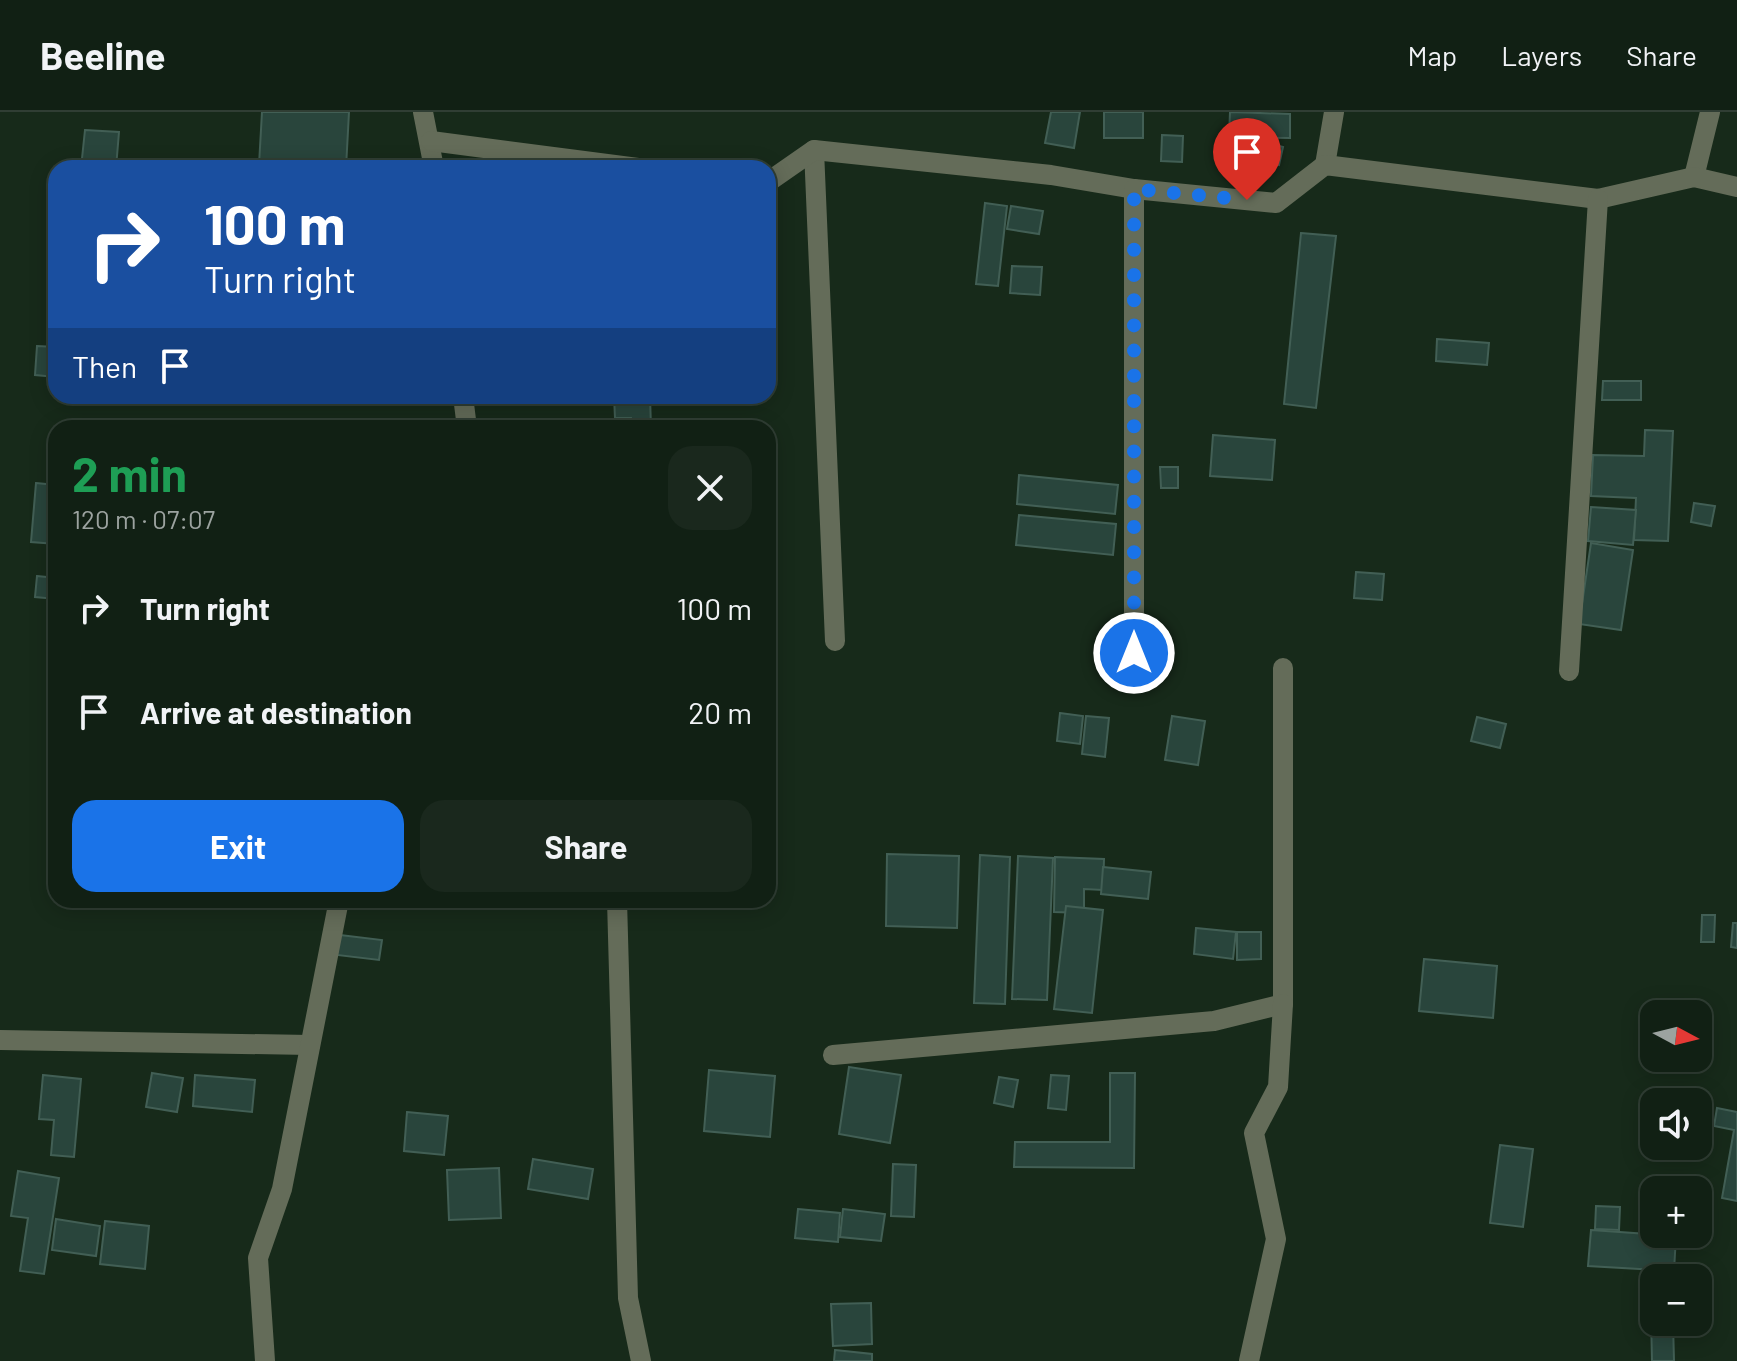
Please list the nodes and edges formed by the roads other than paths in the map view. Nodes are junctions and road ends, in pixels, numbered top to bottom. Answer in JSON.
{"nodes":[{"id":1,"x":423,"y":112,"type":"edge"},
{"id":2,"x":1334,"y":112,"type":"edge"},
{"id":3,"x":1710,"y":112,"type":"edge"},
{"id":4,"x":431,"y":141,"type":"junction"},
{"id":5,"x":814,"y":150,"type":"junction"},
{"id":6,"x":433,"y":160,"type":"edge"},
{"id":7,"x":577,"y":160,"type":"edge"},
{"id":8,"x":1325,"y":165,"type":"junction"},
{"id":9,"x":776,"y":176,"type":"edge"},
{"id":10,"x":1694,"y":177,"type":"junction"},
{"id":11,"x":1737,"y":187,"type":"edge"},
{"id":12,"x":1134,"y":189,"type":"junction"},
{"id":13,"x":1598,"y":199,"type":"junction"},
{"id":14,"x":835,"y":641,"type":"dead end"},
{"id":15,"x":1134,"y":653,"type":"dead end"},
{"id":16,"x":1283,"y":668,"type":"dead end"},
{"id":17,"x":1569,"y":671,"type":"dead end"},
{"id":18,"x":337,"y":908,"type":"edge"},
{"id":19,"x":617,"y":908,"type":"edge"},
{"id":20,"x":1283,"y":1004,"type":"junction"},
{"id":21,"x":0,"y":1040,"type":"edge"},
{"id":22,"x":310,"y":1045,"type":"junction"},
{"id":23,"x":833,"y":1055,"type":"dead end"},
{"id":24,"x":265,"y":1361,"type":"edge"},
{"id":25,"x":641,"y":1361,"type":"edge"},
{"id":26,"x":1249,"y":1361,"type":"edge"}],
"edges":[{"from":1,"to":4,"type":"street"},
{"from":2,"to":8,"type":"street"},
{"from":3,"to":10,"type":"street"},
{"from":4,"to":6,"type":"street"},
{"from":4,"to":7,"type":"street"},
{"from":5,"to":9,"type":"street"},
{"from":5,"to":12,"type":"street"},
{"from":5,"to":14,"type":"street"},
{"from":8,"to":12,"type":"street"},
{"from":8,"to":13,"type":"street"},
{"from":10,"to":11,"type":"street"},
{"from":10,"to":13,"type":"street"},
{"from":12,"to":15,"type":"street"},
{"from":13,"to":17,"type":"street"},
{"from":16,"to":20,"type":"street"},
{"from":18,"to":22,"type":"street"},
{"from":19,"to":25,"type":"street"},
{"from":20,"to":23,"type":"street"},
{"from":20,"to":26,"type":"street"},
{"from":21,"to":22,"type":"street"},
{"from":22,"to":24,"type":"street"}]}
